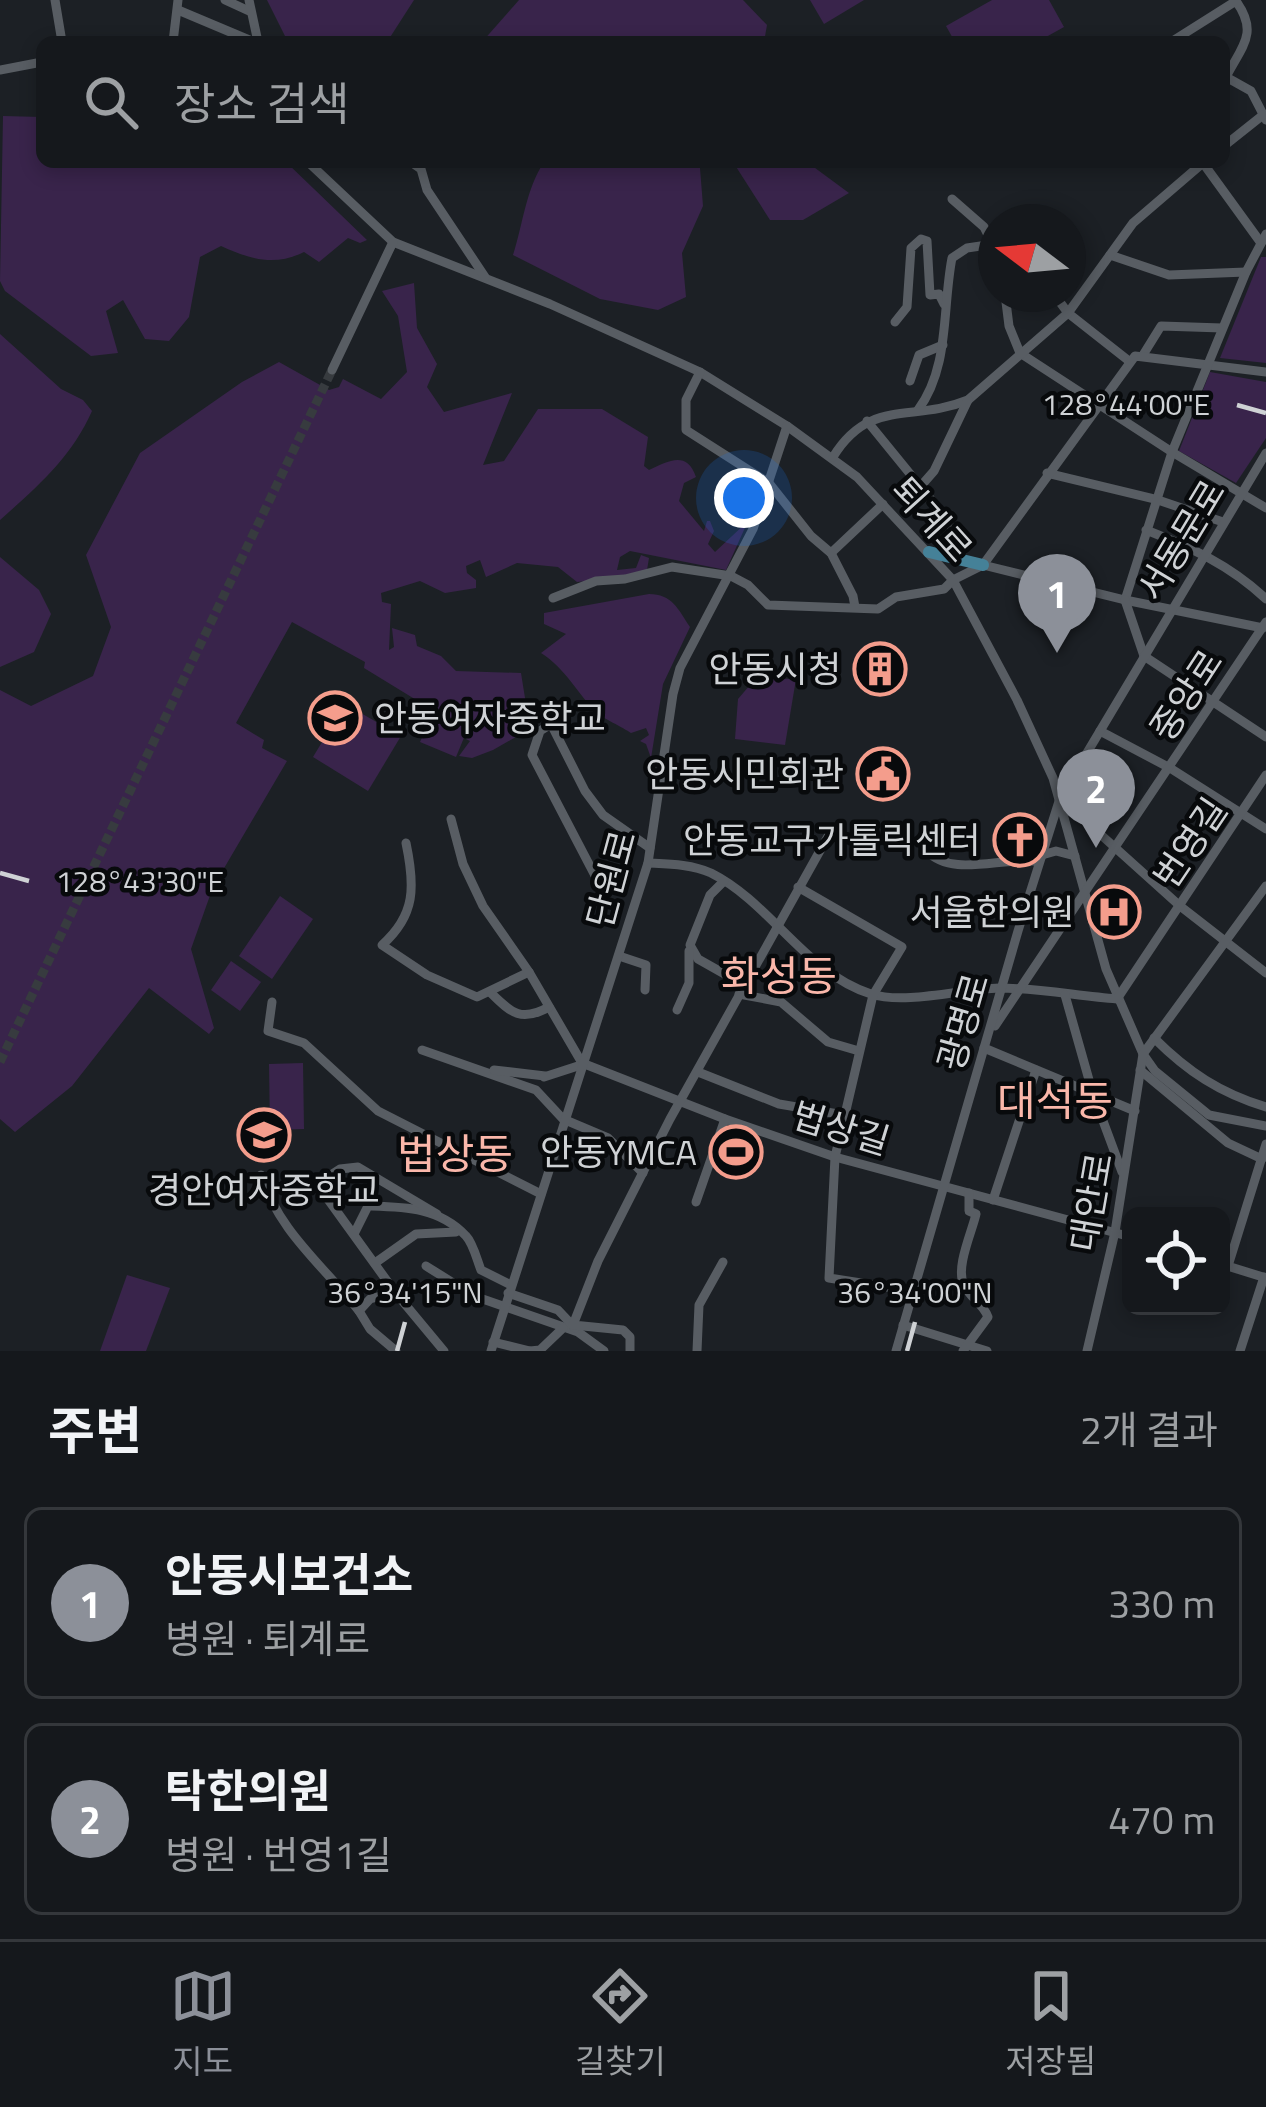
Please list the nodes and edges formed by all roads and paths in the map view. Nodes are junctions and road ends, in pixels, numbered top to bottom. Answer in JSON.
{"nodes":[{"id":1,"x":55,"y":0,"type":"edge"},
{"id":2,"x":225,"y":0,"type":"edge"},
{"id":3,"x":178,"y":5,"type":"edge"},
{"id":4,"x":249,"y":6,"type":"edge"},
{"id":5,"x":61,"y":36,"type":"edge"},
{"id":6,"x":173,"y":36,"type":"edge"},
{"id":7,"x":243,"y":36,"type":"edge"},
{"id":8,"x":255,"y":36,"type":"edge"},
{"id":9,"x":1181,"y":36,"type":"edge"},
{"id":10,"x":36,"y":63,"type":"edge"},
{"id":11,"x":1230,"y":69,"type":"edge"},
{"id":12,"x":0,"y":70,"type":"edge"},
{"id":13,"x":1230,"y":79,"type":"edge"},
{"id":14,"x":1265,"y":117,"type":"edge"},
{"id":15,"x":1230,"y":142,"type":"edge"},
{"id":16,"x":314,"y":168,"type":"edge"},
{"id":17,"x":420,"y":168,"type":"edge"},
{"id":18,"x":1196,"y":168,"type":"edge"},
{"id":19,"x":1207,"y":168,"type":"edge"},
{"id":20,"x":952,"y":199,"type":"dead end"},
{"id":21,"x":978,"y":221,"type":"edge"},
{"id":22,"x":393,"y":242,"type":"junction"},
{"id":23,"x":1263,"y":244,"type":"edge"},
{"id":24,"x":978,"y":248,"type":"edge"},
{"id":25,"x":1110,"y":255,"type":"junction"},
{"id":26,"x":1246,"y":272,"type":"junction"},
{"id":27,"x":485,"y":278,"type":"junction"},
{"id":28,"x":944,"y":304,"type":"junction"},
{"id":29,"x":1007,"y":312,"type":"edge"},
{"id":30,"x":1068,"y":313,"type":"junction"},
{"id":31,"x":896,"y":322,"type":"dead end"},
{"id":32,"x":1222,"y":328,"type":"junction"},
{"id":33,"x":943,"y":345,"type":"junction"},
{"id":34,"x":1020,"y":353,"type":"junction"},
{"id":35,"x":1143,"y":356,"type":"junction"},
{"id":36,"x":1129,"y":361,"type":"junction"},
{"id":37,"x":1207,"y":364,"type":"junction"},
{"id":38,"x":332,"y":370,"type":"tunnel mouth"},
{"id":39,"x":700,"y":372,"type":"junction"},
{"id":40,"x":1266,"y":372,"type":"edge"},
{"id":41,"x":910,"y":381,"type":"dead end"},
{"id":42,"x":968,"y":400,"type":"junction"},
{"id":43,"x":1098,"y":404,"type":"junction"},
{"id":44,"x":916,"y":412,"type":"junction"},
{"id":45,"x":867,"y":421,"type":"junction"},
{"id":46,"x":787,"y":426,"type":"junction"},
{"id":47,"x":1172,"y":452,"type":"junction"},
{"id":48,"x":1266,"y":453,"type":"edge"},
{"id":49,"x":833,"y":457,"type":"junction"},
{"id":50,"x":1047,"y":473,"type":"junction"},
{"id":51,"x":769,"y":483,"type":"junction"},
{"id":52,"x":920,"y":487,"type":"junction"},
{"id":53,"x":1240,"y":494,"type":"junction"},
{"id":54,"x":1155,"y":499,"type":"junction"},
{"id":55,"x":883,"y":504,"type":"junction"},
{"id":56,"x":1266,"y":508,"type":"edge"},
{"id":57,"x":1223,"y":522,"type":"junction"},
{"id":58,"x":1146,"y":530,"type":"junction"},
{"id":59,"x":929,"y":552,"type":"junction"},
{"id":60,"x":1204,"y":552,"type":"junction"},
{"id":61,"x":831,"y":553,"type":"junction"},
{"id":62,"x":953,"y":558,"type":"junction"},
{"id":63,"x":983,"y":566,"type":"junction"},
{"id":64,"x":731,"y":576,"type":"junction"},
{"id":65,"x":953,"y":580,"type":"junction"},
{"id":66,"x":553,"y":598,"type":"dead end"},
{"id":67,"x":1266,"y":599,"type":"edge"},
{"id":68,"x":1125,"y":600,"type":"junction"},
{"id":69,"x":855,"y":607,"type":"junction"},
{"id":70,"x":1171,"y":610,"type":"junction"},
{"id":71,"x":1264,"y":625,"type":"edge"},
{"id":72,"x":1144,"y":656,"type":"junction"},
{"id":73,"x":1214,"y":702,"type":"junction"},
{"id":74,"x":1100,"y":731,"type":"junction"},
{"id":75,"x":1266,"y":737,"type":"edge"},
{"id":76,"x":1171,"y":767,"type":"junction"},
{"id":77,"x":1266,"y":775,"type":"edge"},
{"id":78,"x":1060,"y":798,"type":"junction"},
{"id":79,"x":1243,"y":812,"type":"junction"},
{"id":80,"x":451,"y":818,"type":"dead end"},
{"id":81,"x":1266,"y":829,"type":"edge"},
{"id":82,"x":831,"y":831,"type":"dead end"},
{"id":83,"x":406,"y":843,"type":"dead end"},
{"id":84,"x":650,"y":848,"type":"junction"},
{"id":85,"x":928,"y":850,"type":"dead end"},
{"id":86,"x":1117,"y":850,"type":"junction"},
{"id":87,"x":1076,"y":856,"type":"junction"},
{"id":88,"x":1041,"y":859,"type":"junction"},
{"id":89,"x":648,"y":863,"type":"junction"},
{"id":90,"x":724,"y":881,"type":"junction"},
{"id":91,"x":1266,"y":886,"type":"edge"},
{"id":92,"x":798,"y":887,"type":"junction"},
{"id":93,"x":602,"y":889,"type":"dead end"},
{"id":94,"x":1086,"y":896,"type":"junction"},
{"id":95,"x":1180,"y":906,"type":"junction"},
{"id":96,"x":776,"y":924,"type":"junction"},
{"id":97,"x":1227,"y":942,"type":"junction"},
{"id":98,"x":690,"y":946,"type":"junction"},
{"id":99,"x":619,"y":956,"type":"junction"},
{"id":100,"x":529,"y":972,"type":"junction"},
{"id":101,"x":1266,"y":973,"type":"edge"},
{"id":102,"x":1002,"y":988,"type":"junction"},
{"id":103,"x":742,"y":989,"type":"junction"},
{"id":104,"x":645,"y":990,"type":"dead end"},
{"id":105,"x":1022,"y":990,"type":"junction"},
{"id":106,"x":491,"y":993,"type":"junction"},
{"id":107,"x":873,"y":994,"type":"junction"},
{"id":108,"x":1064,"y":995,"type":"junction"},
{"id":109,"x":1117,"y":999,"type":"junction"},
{"id":110,"x":272,"y":1002,"type":"dead end"},
{"id":111,"x":549,"y":1007,"type":"junction"},
{"id":112,"x":677,"y":1010,"type":"dead end"},
{"id":113,"x":989,"y":1035,"type":"junction"},
{"id":114,"x":1154,"y":1038,"type":"junction"},
{"id":115,"x":984,"y":1048,"type":"junction"},
{"id":116,"x":422,"y":1050,"type":"dead end"},
{"id":117,"x":859,"y":1051,"type":"junction"},
{"id":118,"x":1143,"y":1054,"type":"junction"},
{"id":119,"x":582,"y":1064,"type":"junction"},
{"id":120,"x":1036,"y":1070,"type":"junction"},
{"id":121,"x":1140,"y":1070,"type":"junction"},
{"id":122,"x":488,"y":1072,"type":"junction"},
{"id":123,"x":698,"y":1072,"type":"junction"},
{"id":124,"x":545,"y":1076,"type":"junction"},
{"id":125,"x":529,"y":1086,"type":"junction"},
{"id":126,"x":1094,"y":1094,"type":"junction"},
{"id":127,"x":682,"y":1102,"type":"junction"},
{"id":128,"x":1266,"y":1106,"type":"edge"},
{"id":129,"x":1135,"y":1111,"type":"junction"},
{"id":130,"x":844,"y":1114,"type":"junction"},
{"id":131,"x":563,"y":1119,"type":"junction"},
{"id":132,"x":725,"y":1120,"type":"junction"},
{"id":133,"x":1266,"y":1126,"type":"edge"},
{"id":134,"x":1266,"y":1144,"type":"edge"},
{"id":135,"x":835,"y":1156,"type":"junction"},
{"id":136,"x":1262,"y":1159,"type":"junction"},
{"id":137,"x":643,"y":1173,"type":"junction"},
{"id":138,"x":261,"y":1175,"type":"dead end"},
{"id":139,"x":1124,"y":1178,"type":"junction"},
{"id":140,"x":942,"y":1186,"type":"junction"},
{"id":141,"x":969,"y":1193,"type":"junction"},
{"id":142,"x":541,"y":1195,"type":"junction"},
{"id":143,"x":993,"y":1200,"type":"junction"},
{"id":144,"x":696,"y":1202,"type":"dead end"},
{"id":145,"x":437,"y":1214,"type":"junction"},
{"id":146,"x":460,"y":1232,"type":"junction"},
{"id":147,"x":1115,"y":1232,"type":"junction"},
{"id":148,"x":354,"y":1234,"type":"junction"},
{"id":149,"x":1122,"y":1234,"type":"edge"},
{"id":150,"x":1230,"y":1248,"type":"edge"},
{"id":151,"x":723,"y":1262,"type":"dead end"},
{"id":152,"x":375,"y":1263,"type":"junction"},
{"id":153,"x":426,"y":1266,"type":"dead end"},
{"id":154,"x":1230,"y":1267,"type":"edge"},
{"id":155,"x":1265,"y":1278,"type":"edge"},
{"id":156,"x":395,"y":1292,"type":"junction"},
{"id":157,"x":912,"y":1292,"type":"junction"},
{"id":158,"x":508,"y":1294,"type":"junction"},
{"id":159,"x":359,"y":1311,"type":"junction"},
{"id":160,"x":903,"y":1324,"type":"junction"},
{"id":161,"x":572,"y":1328,"type":"junction"},
{"id":162,"x":492,"y":1346,"type":"edge"},
{"id":163,"x":958,"y":1347,"type":"edge"},
{"id":164,"x":396,"y":1351,"type":"edge"},
{"id":165,"x":444,"y":1351,"type":"edge"},
{"id":166,"x":530,"y":1351,"type":"edge"},
{"id":167,"x":604,"y":1351,"type":"edge"},
{"id":168,"x":630,"y":1351,"type":"edge"},
{"id":169,"x":697,"y":1351,"type":"edge"},
{"id":170,"x":896,"y":1351,"type":"edge"},
{"id":171,"x":987,"y":1351,"type":"edge"},
{"id":172,"x":1087,"y":1351,"type":"edge"},
{"id":173,"x":1240,"y":1351,"type":"edge"}],
"edges":[{"from":1,"to":5,"type":"street"},
{"from":2,"to":4,"type":"street"},
{"from":3,"to":6,"type":"street"},
{"from":3,"to":7,"type":"street"},
{"from":4,"to":8,"type":"street"},
{"from":9,"to":11,"type":"street"},
{"from":10,"to":12,"type":"street"},
{"from":13,"to":14,"type":"street"},
{"from":14,"to":15,"type":"street"},
{"from":16,"to":22,"type":"street","name":"퇴계로"},
{"from":17,"to":27,"type":"street"},
{"from":18,"to":25,"type":"street"},
{"from":19,"to":23,"type":"street"},
{"from":20,"to":21,"type":"street"},
{"from":22,"to":27,"type":"street","name":"퇴계로"},
{"from":22,"to":38,"type":"street"},
{"from":23,"to":26,"type":"street"},
{"from":24,"to":28,"type":"street"},
{"from":25,"to":26,"type":"street"},
{"from":25,"to":30,"type":"street"},
{"from":26,"to":32,"type":"street"},
{"from":27,"to":39,"type":"street","name":"퇴계로"},
{"from":28,"to":31,"type":"street"},
{"from":28,"to":33,"type":"street"},
{"from":29,"to":34,"type":"street"},
{"from":30,"to":34,"type":"street"},
{"from":30,"to":36,"type":"street"},
{"from":32,"to":35,"type":"street"},
{"from":32,"to":37,"type":"street"},
{"from":33,"to":41,"type":"street"},
{"from":33,"to":44,"type":"street"},
{"from":34,"to":42,"type":"street"},
{"from":34,"to":43,"type":"street"},
{"from":35,"to":36,"type":"street"},
{"from":35,"to":37,"type":"street"},
{"from":36,"to":43,"type":"street"},
{"from":37,"to":40,"type":"street"},
{"from":37,"to":47,"type":"street"},
{"from":39,"to":46,"type":"street","name":"퇴계로"},
{"from":39,"to":51,"type":"street"},
{"from":42,"to":44,"type":"street"},
{"from":42,"to":52,"type":"street"},
{"from":43,"to":47,"type":"street"},
{"from":43,"to":50,"type":"street"},
{"from":44,"to":45,"type":"street"},
{"from":45,"to":49,"type":"street"},
{"from":45,"to":52,"type":"street"},
{"from":46,"to":49,"type":"street","name":"퇴계로"},
{"from":46,"to":51,"type":"street","name":"단원로"},
{"from":47,"to":53,"type":"street"},
{"from":47,"to":54,"type":"street"},
{"from":48,"to":53,"type":"street","name":"서동문로"},
{"from":49,"to":55,"type":"street","name":"퇴계로"},
{"from":50,"to":54,"type":"street"},
{"from":50,"to":63,"type":"street"},
{"from":51,"to":61,"type":"street"},
{"from":51,"to":64,"type":"street","name":"단원로"},
{"from":52,"to":62,"type":"street"},
{"from":53,"to":56,"type":"street"},
{"from":53,"to":57,"type":"street","name":"서동문로"},
{"from":54,"to":57,"type":"street"},
{"from":54,"to":58,"type":"street"},
{"from":55,"to":59,"type":"street","name":"퇴계로"},
{"from":55,"to":61,"type":"street"},
{"from":57,"to":60,"type":"street","name":"서동문로"},
{"from":58,"to":60,"type":"street"},
{"from":58,"to":68,"type":"street"},
{"from":59,"to":62,"type":"main road"},
{"from":59,"to":65,"type":"street","name":"퇴계로"},
{"from":60,"to":67,"type":"street"},
{"from":60,"to":70,"type":"street","name":"서동문로"},
{"from":61,"to":69,"type":"street"},
{"from":62,"to":63,"type":"main road"},
{"from":63,"to":65,"type":"street"},
{"from":63,"to":68,"type":"street"},
{"from":64,"to":66,"type":"street"},
{"from":64,"to":69,"type":"street"},
{"from":64,"to":84,"type":"street","name":"단원로"},
{"from":65,"to":69,"type":"street"},
{"from":65,"to":78,"type":"street","name":"퇴계로"},
{"from":68,"to":70,"type":"street"},
{"from":68,"to":72,"type":"street"},
{"from":70,"to":71,"type":"street"},
{"from":70,"to":72,"type":"street","name":"서동문로"},
{"from":71,"to":73,"type":"street","name":"중앙로"},
{"from":72,"to":73,"type":"street"},
{"from":72,"to":74,"type":"street","name":"광명로"},
{"from":73,"to":75,"type":"street"},
{"from":73,"to":76,"type":"street","name":"중앙로"},
{"from":74,"to":76,"type":"street"},
{"from":74,"to":78,"type":"street","name":"광명로"},
{"from":76,"to":79,"type":"street"},
{"from":76,"to":86,"type":"street","name":"중앙로"},
{"from":77,"to":79,"type":"street","name":"번영길"},
{"from":78,"to":86,"type":"street"},
{"from":78,"to":87,"type":"street","name":"퇴계로"},
{"from":78,"to":88,"type":"street","name":"광명로"},
{"from":79,"to":81,"type":"street"},
{"from":79,"to":95,"type":"street","name":"번영길"},
{"from":80,"to":100,"type":"street"},
{"from":82,"to":92,"type":"street"},
{"from":83,"to":106,"type":"street"},
{"from":84,"to":89,"type":"street","name":"단원로"},
{"from":84,"to":93,"type":"street"},
{"from":85,"to":88,"type":"street"},
{"from":86,"to":94,"type":"street","name":"중앙로"},
{"from":86,"to":95,"type":"street"},
{"from":87,"to":88,"type":"street"},
{"from":87,"to":94,"type":"street","name":"퇴계로"},
{"from":88,"to":102,"type":"street","name":"광명로"},
{"from":89,"to":90,"type":"street"},
{"from":89,"to":99,"type":"street","name":"단원로"},
{"from":90,"to":96,"type":"street"},
{"from":90,"to":98,"type":"street"},
{"from":91,"to":97,"type":"street","name":"대안로"},
{"from":92,"to":96,"type":"street"},
{"from":92,"to":107,"type":"street"},
{"from":94,"to":105,"type":"street","name":"중앙로"},
{"from":94,"to":109,"type":"street","name":"퇴계로"},
{"from":95,"to":97,"type":"street"},
{"from":95,"to":109,"type":"street","name":"번영길"},
{"from":96,"to":103,"type":"street"},
{"from":96,"to":107,"type":"street"},
{"from":97,"to":101,"type":"street"},
{"from":97,"to":114,"type":"street","name":"대안로"},
{"from":98,"to":103,"type":"street"},
{"from":98,"to":112,"type":"street"},
{"from":99,"to":104,"type":"street"},
{"from":99,"to":119,"type":"street","name":"단원로"},
{"from":100,"to":106,"type":"street"},
{"from":100,"to":111,"type":"street"},
{"from":102,"to":105,"type":"street"},
{"from":102,"to":107,"type":"street"},
{"from":102,"to":113,"type":"street","name":"광명로"},
{"from":103,"to":117,"type":"street"},
{"from":103,"to":123,"type":"street"},
{"from":105,"to":108,"type":"street"},
{"from":105,"to":113,"type":"street","name":"중앙로"},
{"from":106,"to":111,"type":"street"},
{"from":107,"to":117,"type":"street"},
{"from":108,"to":109,"type":"street"},
{"from":108,"to":126,"type":"street"},
{"from":109,"to":118,"type":"street","name":"퇴계로"},
{"from":110,"to":142,"type":"street"},
{"from":111,"to":119,"type":"street"},
{"from":113,"to":115,"type":"street","name":"광명로"},
{"from":114,"to":118,"type":"street","name":"대안로"},
{"from":114,"to":128,"type":"street"},
{"from":115,"to":120,"type":"street"},
{"from":115,"to":140,"type":"street","name":"광명로"},
{"from":116,"to":122,"type":"street"},
{"from":117,"to":130,"type":"street"},
{"from":118,"to":121,"type":"street","name":"대안로"},
{"from":118,"to":133,"type":"street","name":"퇴계로"},
{"from":119,"to":124,"type":"street"},
{"from":119,"to":127,"type":"street","name":"법상길"},
{"from":119,"to":131,"type":"street","name":"단원로"},
{"from":120,"to":126,"type":"street"},
{"from":120,"to":143,"type":"street"},
{"from":121,"to":129,"type":"street","name":"대안로"},
{"from":121,"to":136,"type":"street"},
{"from":122,"to":124,"type":"street"},
{"from":122,"to":125,"type":"street"},
{"from":123,"to":127,"type":"street"},
{"from":123,"to":130,"type":"street"},
{"from":124,"to":125,"type":"street"},
{"from":125,"to":131,"type":"street"},
{"from":126,"to":129,"type":"street"},
{"from":126,"to":139,"type":"street"},
{"from":127,"to":132,"type":"street","name":"법상길"},
{"from":127,"to":137,"type":"street"},
{"from":129,"to":139,"type":"street","name":"대안로"},
{"from":130,"to":135,"type":"street"},
{"from":131,"to":137,"type":"street"},
{"from":131,"to":142,"type":"street","name":"단원로"},
{"from":132,"to":135,"type":"street","name":"법상길"},
{"from":132,"to":144,"type":"street"},
{"from":134,"to":136,"type":"street"},
{"from":135,"to":140,"type":"street","name":"법상길"},
{"from":135,"to":157,"type":"street"},
{"from":136,"to":150,"type":"street"},
{"from":137,"to":161,"type":"street"},
{"from":138,"to":159,"type":"street"},
{"from":139,"to":147,"type":"street","name":"대안로"},
{"from":140,"to":141,"type":"street","name":"법상길"},
{"from":140,"to":157,"type":"street","name":"광명로"},
{"from":141,"to":143,"type":"street","name":"법상길"},
{"from":141,"to":163,"type":"street"},
{"from":142,"to":158,"type":"street","name":"단원로"},
{"from":143,"to":147,"type":"street","name":"법상길"},
{"from":145,"to":146,"type":"street"},
{"from":145,"to":148,"type":"street"},
{"from":145,"to":148,"type":"street"},
{"from":146,"to":152,"type":"street"},
{"from":146,"to":158,"type":"street"},
{"from":147,"to":149,"type":"street","name":"법상길"},
{"from":147,"to":172,"type":"street","name":"대안로"},
{"from":148,"to":152,"type":"street"},
{"from":151,"to":169,"type":"street"},
{"from":152,"to":156,"type":"street"},
{"from":153,"to":158,"type":"street"},
{"from":154,"to":155,"type":"street"},
{"from":155,"to":173,"type":"street"},
{"from":156,"to":159,"type":"street"},
{"from":156,"to":165,"type":"street"},
{"from":157,"to":160,"type":"street","name":"광명로"},
{"from":158,"to":161,"type":"street"},
{"from":158,"to":162,"type":"street","name":"단원로"},
{"from":159,"to":164,"type":"street"},
{"from":160,"to":163,"type":"street"},
{"from":160,"to":170,"type":"street","name":"광명로"},
{"from":161,"to":166,"type":"street"},
{"from":161,"to":167,"type":"street"},
{"from":161,"to":168,"type":"street"},
{"from":162,"to":166,"type":"street"},
{"from":163,"to":171,"type":"street"}]}
